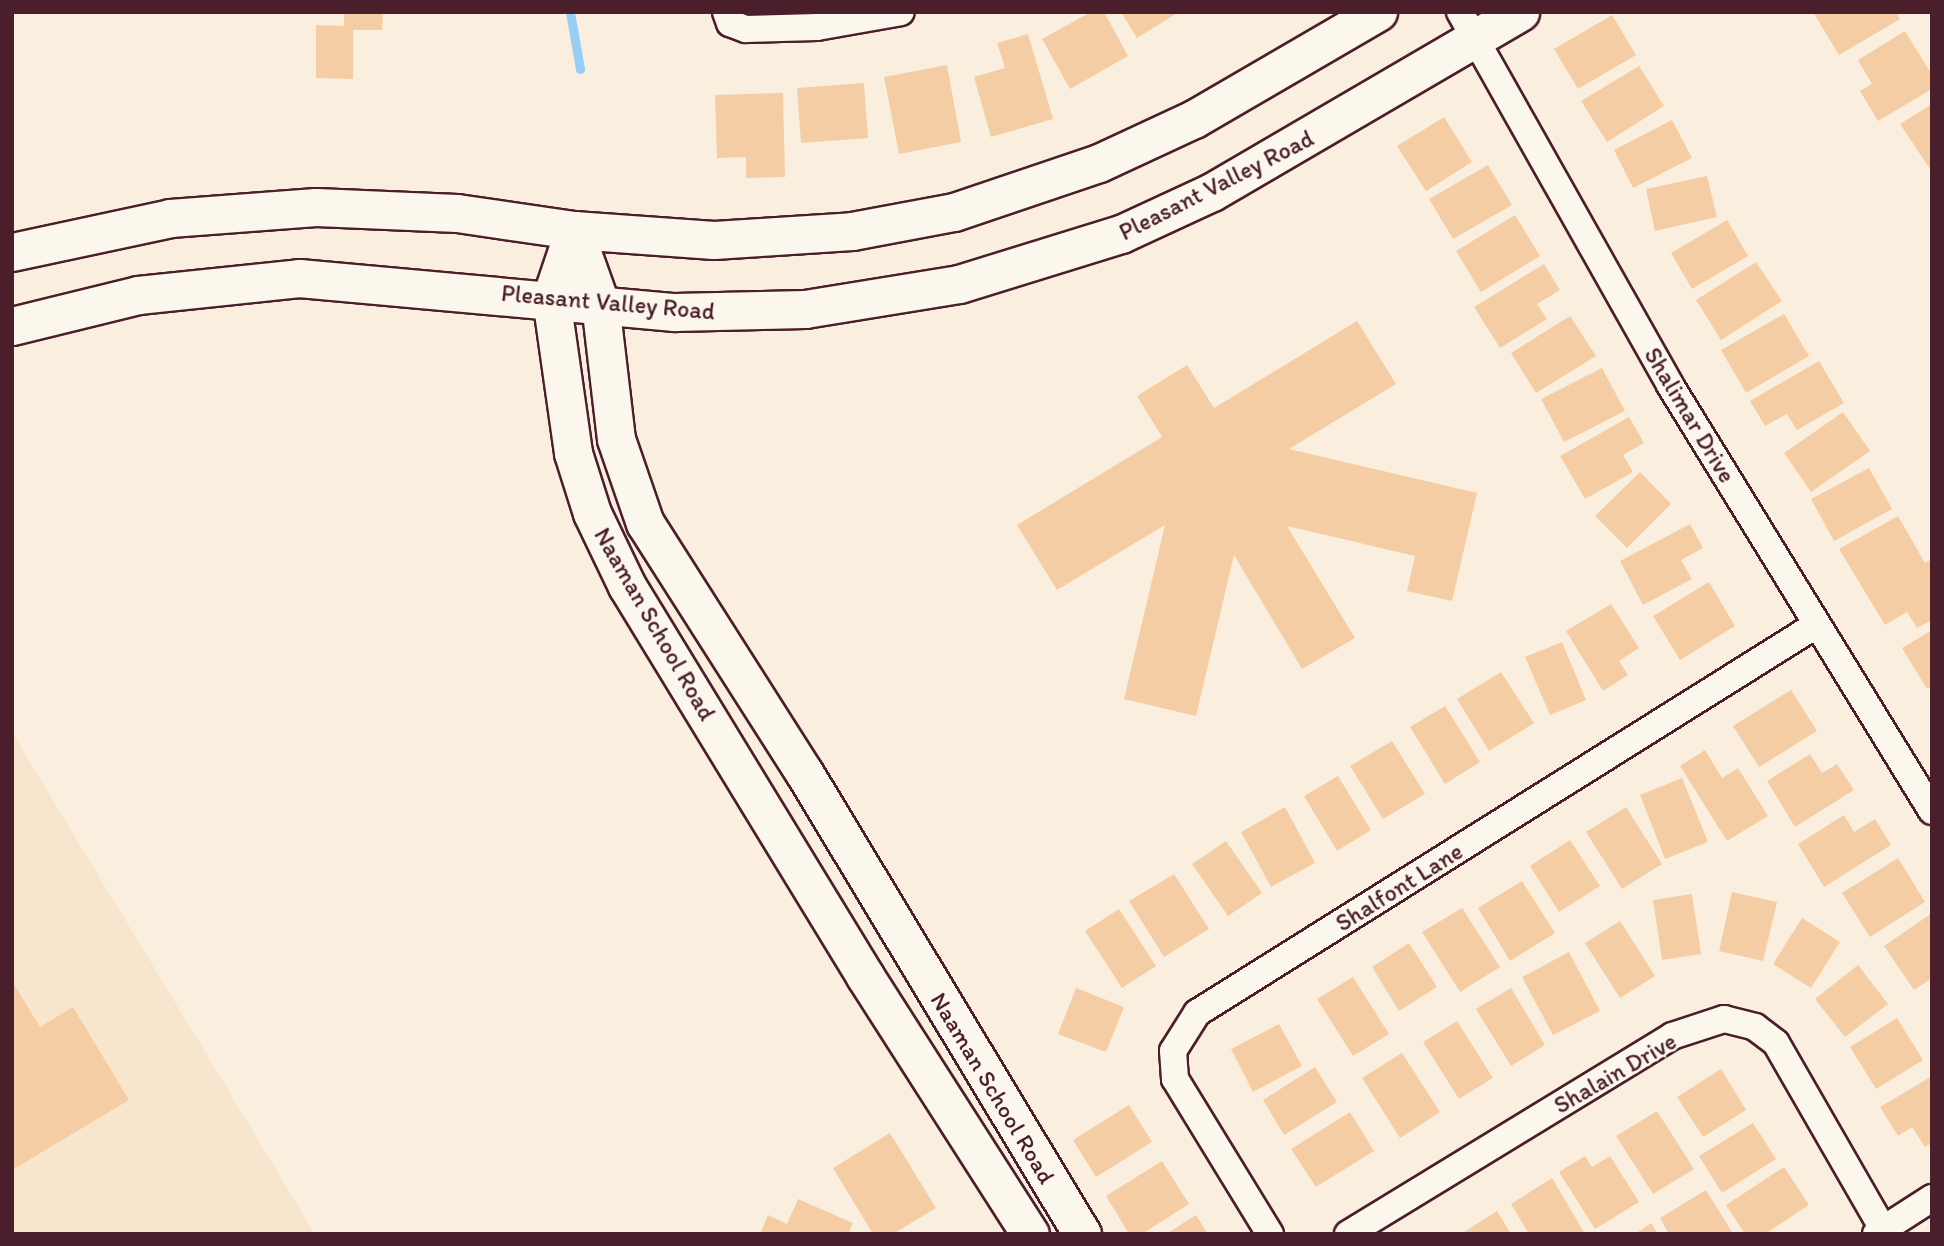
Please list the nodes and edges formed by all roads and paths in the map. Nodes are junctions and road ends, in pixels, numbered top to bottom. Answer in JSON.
{"nodes":[{"id":1,"x":901,"y":12,"type":"edge"},
{"id":2,"x":1378,"y":12,"type":"edge"},
{"id":3,"x":1520,"y":12,"type":"edge"},
{"id":4,"x":728,"y":18,"type":"edge"},
{"id":5,"x":1468,"y":25,"type":"edge"},
{"id":6,"x":574,"y":230,"type":"junction"},
{"id":7,"x":12,"y":253,"type":"edge"},
{"id":8,"x":551,"y":298,"type":"junction"},
{"id":9,"x":600,"y":303,"type":"junction"},
{"id":10,"x":12,"y":327,"type":"edge"},
{"id":11,"x":1816,"y":625,"type":"junction"},
{"id":12,"x":1932,"y":811,"type":"edge"},
{"id":13,"x":1932,"y":1198,"type":"edge"},
{"id":14,"x":1880,"y":1231,"type":"edge"},
{"id":15,"x":1030,"y":1234,"type":"edge"},
{"id":16,"x":1082,"y":1234,"type":"edge"},
{"id":17,"x":1270,"y":1234,"type":"edge"},
{"id":18,"x":1348,"y":1234,"type":"edge"}],
"edges":[{"from":1,"to":4,"type":"street"},
{"from":2,"to":6,"type":"main road"},
{"from":3,"to":5,"type":"main road","name":"Pleasant Valley Road"},
{"from":5,"to":9,"type":"main road","name":"Pleasant Valley Road"},
{"from":5,"to":11,"type":"street","name":"Shalimar Drive"},
{"from":6,"to":7,"type":"main road"},
{"from":6,"to":8,"type":"main road","name":"Naaman School Road"},
{"from":6,"to":9,"type":"main road","name":"Naaman School Road"},
{"from":8,"to":9,"type":"main road","name":"Pleasant Valley Road"},
{"from":8,"to":10,"type":"main road","name":"Pleasant Valley Road"},
{"from":8,"to":15,"type":"main road","name":"Naaman School Road"},
{"from":9,"to":16,"type":"main road","name":"Naaman School Road"},
{"from":11,"to":12,"type":"street","name":"Shalimar Drive"},
{"from":11,"to":17,"type":"street","name":"Shalfont Lane"},
{"from":13,"to":14,"type":"street"},
{"from":14,"to":18,"type":"street","name":"Shalain Drive"}]}
